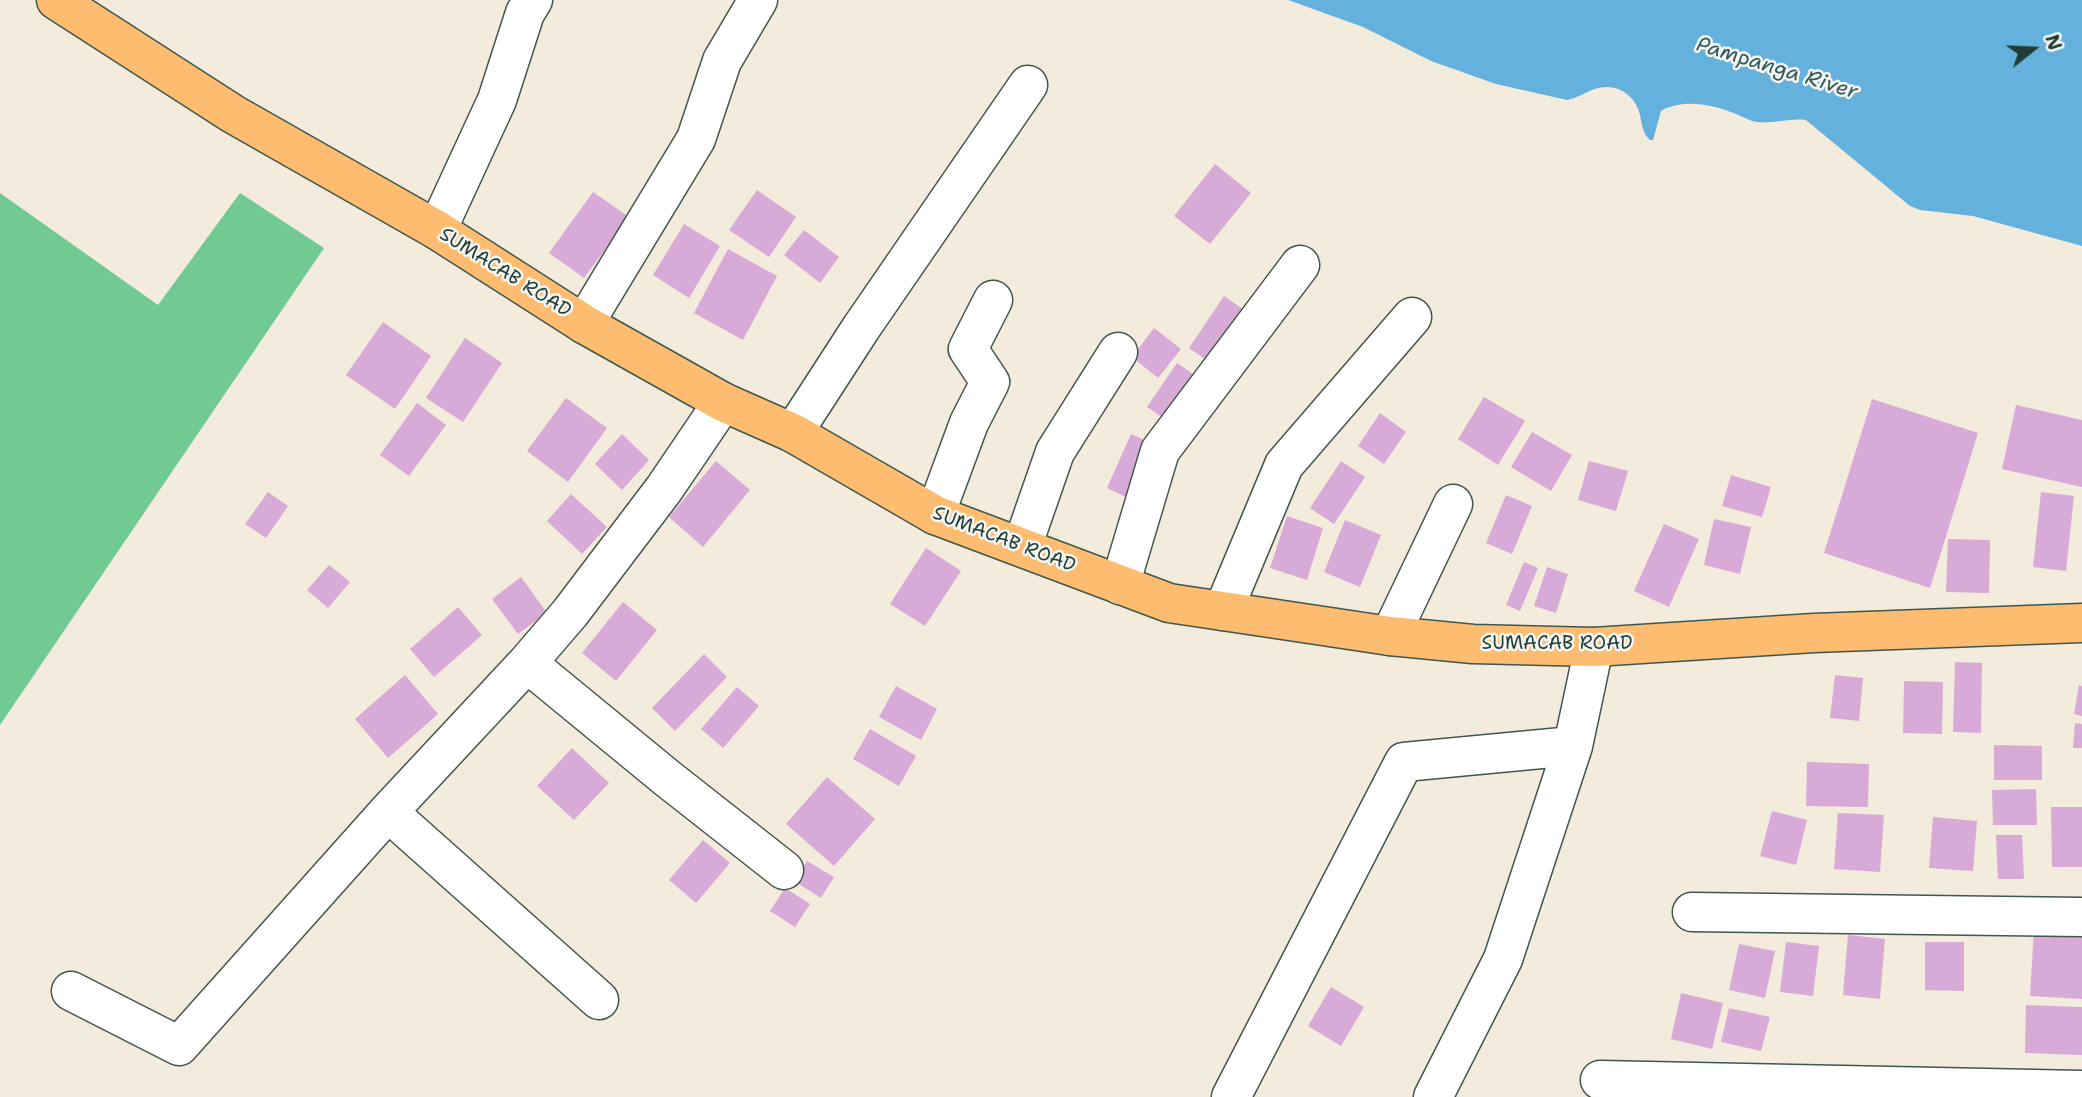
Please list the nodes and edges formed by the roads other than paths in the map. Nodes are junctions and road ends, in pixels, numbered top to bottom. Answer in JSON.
{"nodes":[{"id":1,"x":56,"y":0,"type":"edge"},
{"id":2,"x":533,"y":0,"type":"edge"},
{"id":3,"x":758,"y":0,"type":"edge"},
{"id":4,"x":1028,"y":85,"type":"dead end"},
{"id":5,"x":437,"y":230,"type":"junction"},
{"id":6,"x":1300,"y":265,"type":"dead end"},
{"id":7,"x":993,"y":300,"type":"dead end"},
{"id":8,"x":1412,"y":317,"type":"dead end"},
{"id":9,"x":584,"y":324,"type":"junction"},
{"id":10,"x":1118,"y":352,"type":"dead end"},
{"id":11,"x":723,"y":402,"type":"junction"},
{"id":12,"x":793,"y":433,"type":"junction"},
{"id":13,"x":1453,"y":504,"type":"dead end"},
{"id":14,"x":935,"y":515,"type":"junction"},
{"id":15,"x":1023,"y":547,"type":"junction"},
{"id":16,"x":1120,"y":585,"type":"junction"},
{"id":17,"x":1223,"y":611,"type":"junction"},
{"id":18,"x":2082,"y":623,"type":"edge"},
{"id":19,"x":1390,"y":636,"type":"junction"},
{"id":20,"x":1594,"y":648,"type":"junction"},
{"id":21,"x":527,"y":663,"type":"junction"},
{"id":22,"x":1573,"y":746,"type":"junction"},
{"id":23,"x":388,"y":812,"type":"junction"},
{"id":24,"x":784,"y":870,"type":"dead end"},
{"id":25,"x":1692,"y":912,"type":"dead end"},
{"id":26,"x":2082,"y":917,"type":"edge"},
{"id":27,"x":71,"y":991,"type":"dead end"},
{"id":28,"x":599,"y":1000,"type":"dead end"},
{"id":29,"x":1600,"y":1080,"type":"dead end"},
{"id":30,"x":2082,"y":1090,"type":"edge"},
{"id":31,"x":1231,"y":1097,"type":"edge"},
{"id":32,"x":1433,"y":1097,"type":"edge"}],
"edges":[{"from":1,"to":5,"type":"main road","name":"SUMACAB ROAD"},
{"from":2,"to":5,"type":"street"},
{"from":3,"to":9,"type":"street"},
{"from":4,"to":12,"type":"street"},
{"from":5,"to":9,"type":"main road","name":"SUMACAB ROAD"},
{"from":6,"to":16,"type":"street"},
{"from":7,"to":14,"type":"street"},
{"from":8,"to":17,"type":"street"},
{"from":9,"to":11,"type":"main road","name":"SUMACAB ROAD"},
{"from":10,"to":15,"type":"street"},
{"from":11,"to":12,"type":"main road","name":"SUMACAB ROAD"},
{"from":11,"to":21,"type":"street"},
{"from":12,"to":14,"type":"main road","name":"SUMACAB ROAD"},
{"from":13,"to":19,"type":"street"},
{"from":14,"to":15,"type":"main road","name":"SUMACAB ROAD"},
{"from":15,"to":16,"type":"main road","name":"SUMACAB ROAD"},
{"from":16,"to":17,"type":"main road","name":"SUMACAB ROAD"},
{"from":17,"to":19,"type":"main road","name":"SUMACAB ROAD"},
{"from":18,"to":20,"type":"main road","name":"SUMACAB ROAD"},
{"from":19,"to":20,"type":"main road","name":"SUMACAB ROAD"},
{"from":20,"to":22,"type":"street"},
{"from":21,"to":23,"type":"street"},
{"from":21,"to":24,"type":"street"},
{"from":22,"to":31,"type":"street"},
{"from":22,"to":32,"type":"street"},
{"from":23,"to":27,"type":"street"},
{"from":23,"to":28,"type":"street"},
{"from":25,"to":26,"type":"street"},
{"from":29,"to":30,"type":"street"}]}
